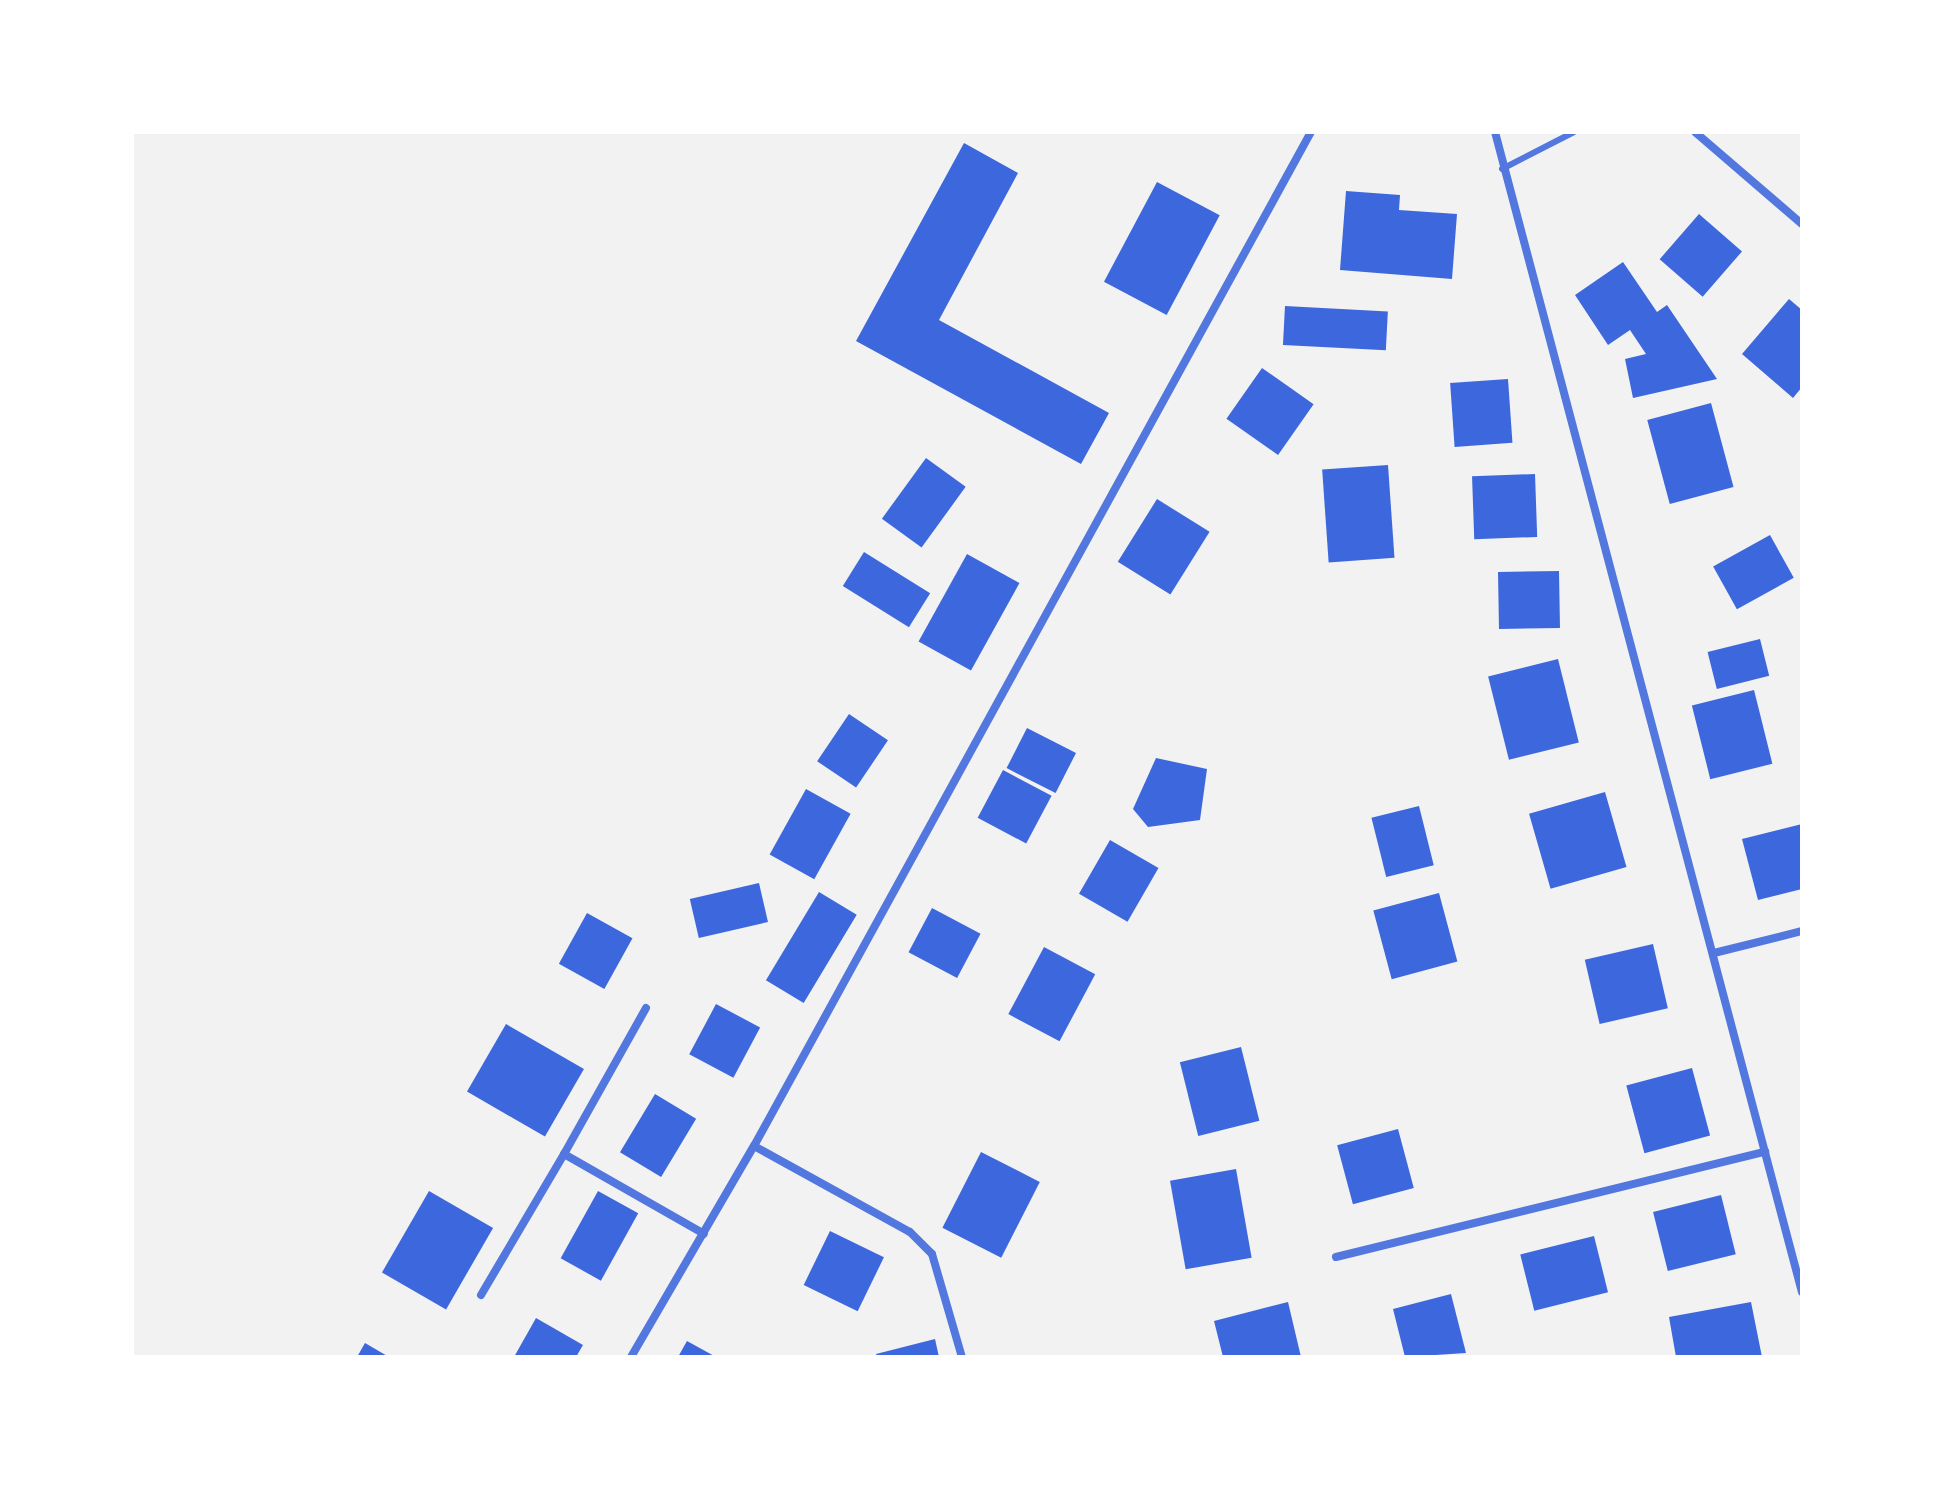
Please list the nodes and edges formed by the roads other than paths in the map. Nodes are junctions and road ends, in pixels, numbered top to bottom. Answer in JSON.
{"nodes":[{"id":1,"x":1311,"y":132,"type":"edge"},
{"id":2,"x":1495,"y":132,"type":"edge"},
{"id":3,"x":1574,"y":132,"type":"edge"},
{"id":4,"x":1695,"y":132,"type":"edge"},
{"id":5,"x":1502,"y":169,"type":"junction"},
{"id":6,"x":1802,"y":224,"type":"edge"},
{"id":7,"x":1802,"y":931,"type":"edge"},
{"id":8,"x":1714,"y":953,"type":"junction"},
{"id":9,"x":646,"y":1008,"type":"dead end"},
{"id":10,"x":754,"y":1146,"type":"junction"},
{"id":11,"x":1765,"y":1152,"type":"junction"},
{"id":12,"x":564,"y":1154,"type":"junction"},
{"id":13,"x":704,"y":1234,"type":"junction"},
{"id":14,"x":1336,"y":1257,"type":"dead end"},
{"id":15,"x":1799,"y":1268,"type":"edge"},
{"id":16,"x":1802,"y":1292,"type":"edge"},
{"id":17,"x":481,"y":1295,"type":"dead end"},
{"id":18,"x":631,"y":1357,"type":"edge"},
{"id":19,"x":962,"y":1357,"type":"edge"}],
"edges":[{"from":1,"to":10,"type":"street"},
{"from":2,"to":5,"type":"street"},
{"from":3,"to":5,"type":"lane"},
{"from":4,"to":6,"type":"street"},
{"from":5,"to":8,"type":"street"},
{"from":7,"to":8,"type":"street"},
{"from":8,"to":11,"type":"street"},
{"from":9,"to":12,"type":"street"},
{"from":10,"to":13,"type":"street"},
{"from":10,"to":19,"type":"street"},
{"from":11,"to":14,"type":"street"},
{"from":11,"to":15,"type":"street"},
{"from":12,"to":13,"type":"street"},
{"from":12,"to":17,"type":"street"},
{"from":13,"to":18,"type":"street"},
{"from":15,"to":16,"type":"street"}]}
